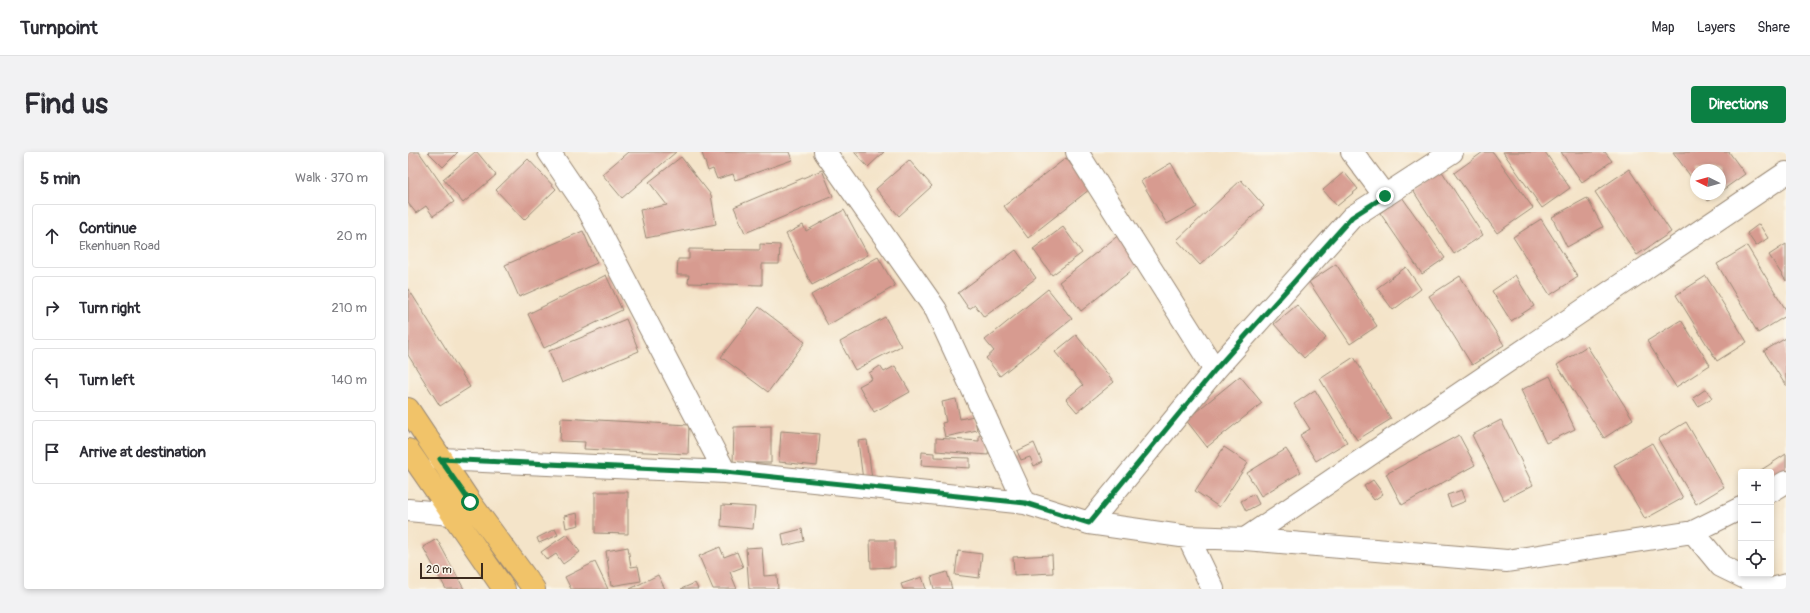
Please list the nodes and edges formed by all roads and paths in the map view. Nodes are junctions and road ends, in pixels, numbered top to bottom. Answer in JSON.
{"nodes":[{"id":1,"x":549,"y":152,"type":"edge"},
{"id":2,"x":825,"y":152,"type":"edge"},
{"id":3,"x":1077,"y":152,"type":"edge"},
{"id":4,"x":1352,"y":152,"type":"edge"},
{"id":5,"x":1452,"y":152,"type":"edge"},
{"id":6,"x":1786,"y":173,"type":"edge"},
{"id":7,"x":1385,"y":196,"type":"junction"},
{"id":8,"x":1215,"y":370,"type":"junction"},
{"id":9,"x":408,"y":409,"type":"edge"},
{"id":10,"x":408,"y":450,"type":"edge"},
{"id":11,"x":440,"y":459,"type":"junction"},
{"id":12,"x":725,"y":472,"type":"junction"},
{"id":13,"x":1786,"y":482,"type":"edge"},
{"id":14,"x":1774,"y":489,"type":"edge"},
{"id":15,"x":1025,"y":503,"type":"junction"},
{"id":16,"x":408,"y":510,"type":"edge"},
{"id":17,"x":1738,"y":510,"type":"edge"},
{"id":18,"x":451,"y":514,"type":"junction"},
{"id":19,"x":1089,"y":523,"type":"junction"},
{"id":20,"x":1693,"y":532,"type":"junction"},
{"id":21,"x":1188,"y":537,"type":"junction"},
{"id":22,"x":1245,"y":539,"type":"junction"},
{"id":23,"x":1786,"y":585,"type":"edge"},
{"id":24,"x":504,"y":589,"type":"edge"},
{"id":25,"x":534,"y":589,"type":"edge"},
{"id":26,"x":1213,"y":589,"type":"edge"},
{"id":27,"x":1768,"y":589,"type":"edge"},
{"id":28,"x":1772,"y":589,"type":"edge"}],
"edges":[{"from":1,"to":12,"type":"street"},
{"from":2,"to":15,"type":"street"},
{"from":3,"to":8,"type":"street"},
{"from":4,"to":7,"type":"street"},
{"from":5,"to":7,"type":"street"},
{"from":6,"to":22,"type":"street"},
{"from":7,"to":8,"type":"street"},
{"from":8,"to":19,"type":"street"},
{"from":9,"to":11,"type":"main road"},
{"from":10,"to":18,"type":"main road"},
{"from":11,"to":12,"type":"street"},
{"from":11,"to":25,"type":"main road"},
{"from":12,"to":15,"type":"street"},
{"from":13,"to":14,"type":"street"},
{"from":15,"to":19,"type":"street"},
{"from":16,"to":18,"type":"street"},
{"from":17,"to":20,"type":"street"},
{"from":18,"to":24,"type":"main road"},
{"from":19,"to":21,"type":"street"},
{"from":20,"to":22,"type":"street"},
{"from":20,"to":27,"type":"street"},
{"from":21,"to":22,"type":"street"},
{"from":21,"to":26,"type":"street"},
{"from":23,"to":28,"type":"street"}]}
